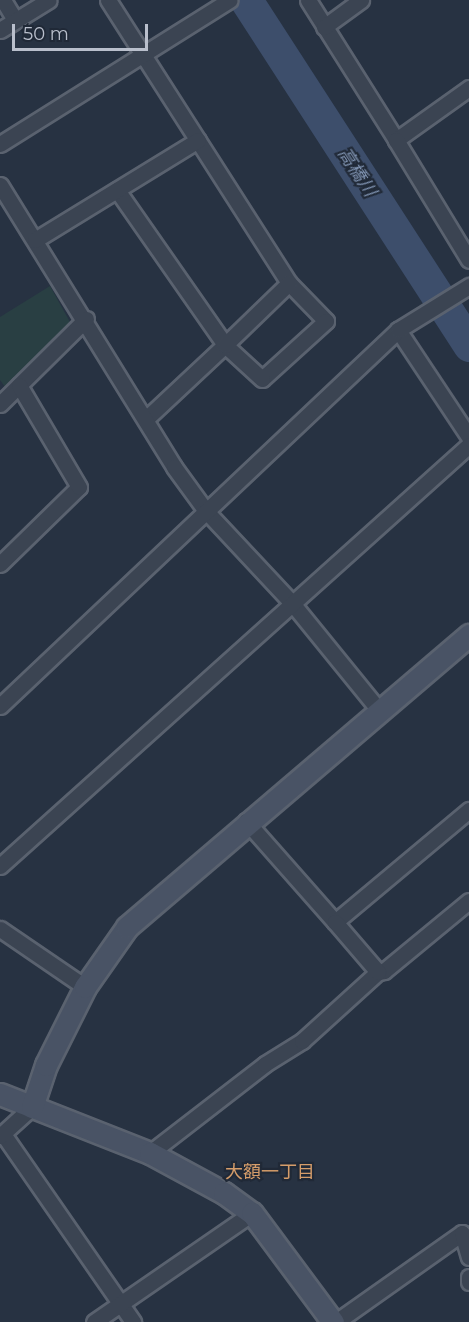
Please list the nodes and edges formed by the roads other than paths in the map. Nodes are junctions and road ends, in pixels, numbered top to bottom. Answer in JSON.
{"nodes":[{"id":1,"x":3,"y":0,"type":"edge"},
{"id":2,"x":49,"y":0,"type":"edge"},
{"id":3,"x":108,"y":0,"type":"edge"},
{"id":4,"x":308,"y":0,"type":"edge"},
{"id":5,"x":361,"y":0,"type":"edge"},
{"id":6,"x":228,"y":1,"type":"edge"},
{"id":7,"x":15,"y":20,"type":"junction"},
{"id":8,"x":324,"y":27,"type":"junction"},
{"id":9,"x":0,"y":30,"type":"edge"},
{"id":10,"x":143,"y":53,"type":"junction"},
{"id":11,"x":469,"y":88,"type":"edge"},
{"id":12,"x":198,"y":140,"type":"junction"},
{"id":13,"x":396,"y":140,"type":"junction"},
{"id":14,"x":0,"y":144,"type":"edge"},
{"id":15,"x":0,"y":185,"type":"edge"},
{"id":16,"x":117,"y":190,"type":"junction"},
{"id":17,"x":35,"y":240,"type":"junction"},
{"id":18,"x":469,"y":260,"type":"edge"},
{"id":19,"x":289,"y":283,"type":"junction"},
{"id":20,"x":469,"y":286,"type":"edge"},
{"id":21,"x":86,"y":319,"type":"junction"},
{"id":22,"x":404,"y":327,"type":"junction"},
{"id":23,"x":225,"y":345,"type":"junction"},
{"id":24,"x":19,"y":385,"type":"junction"},
{"id":25,"x":0,"y":404,"type":"edge"},
{"id":26,"x":146,"y":419,"type":"junction"},
{"id":27,"x":469,"y":437,"type":"edge"},
{"id":28,"x":469,"y":445,"type":"edge"},
{"id":29,"x":206,"y":511,"type":"junction"},
{"id":30,"x":0,"y":564,"type":"edge"},
{"id":31,"x":292,"y":603,"type":"junction"},
{"id":32,"x":469,"y":635,"type":"edge"},
{"id":33,"x":0,"y":706,"type":"edge"},
{"id":34,"x":379,"y":710,"type":"junction"},
{"id":35,"x":469,"y":810,"type":"edge"},
{"id":36,"x":246,"y":821,"type":"junction"},
{"id":37,"x":0,"y":866,"type":"edge"},
{"id":38,"x":469,"y":901,"type":"edge"},
{"id":39,"x":335,"y":922,"type":"junction"},
{"id":40,"x":0,"y":928,"type":"edge"},
{"id":41,"x":378,"y":972,"type":"junction"},
{"id":42,"x":85,"y":987,"type":"junction"},
{"id":43,"x":0,"y":1094,"type":"edge"},
{"id":44,"x":33,"y":1107,"type":"junction"},
{"id":45,"x":1,"y":1135,"type":"edge"},
{"id":46,"x":150,"y":1153,"type":"junction"},
{"id":47,"x":252,"y":1213,"type":"junction"},
{"id":48,"x":469,"y":1257,"type":"edge"},
{"id":49,"x":121,"y":1305,"type":"junction"},
{"id":50,"x":94,"y":1322,"type":"edge"},
{"id":51,"x":133,"y":1322,"type":"edge"},
{"id":52,"x":334,"y":1322,"type":"edge"}],
"edges":[{"from":1,"to":7,"type":"street"},
{"from":2,"to":7,"type":"street"},
{"from":3,"to":10,"type":"street"},
{"from":4,"to":8,"type":"street"},
{"from":5,"to":8,"type":"street"},
{"from":6,"to":10,"type":"street"},
{"from":7,"to":9,"type":"street"},
{"from":8,"to":13,"type":"street"},
{"from":10,"to":12,"type":"street"},
{"from":10,"to":14,"type":"street"},
{"from":11,"to":13,"type":"street"},
{"from":12,"to":16,"type":"street"},
{"from":12,"to":19,"type":"street"},
{"from":13,"to":18,"type":"street"},
{"from":15,"to":17,"type":"street"},
{"from":16,"to":17,"type":"street"},
{"from":16,"to":23,"type":"street"},
{"from":17,"to":21,"type":"street"},
{"from":19,"to":23,"type":"street"},
{"from":19,"to":23,"type":"street"},
{"from":20,"to":22,"type":"street"},
{"from":21,"to":24,"type":"street"},
{"from":21,"to":26,"type":"street"},
{"from":22,"to":27,"type":"street"},
{"from":22,"to":29,"type":"street"},
{"from":23,"to":26,"type":"street"},
{"from":24,"to":25,"type":"street"},
{"from":24,"to":30,"type":"street"},
{"from":26,"to":29,"type":"street"},
{"from":28,"to":31,"type":"street"},
{"from":29,"to":31,"type":"street"},
{"from":29,"to":33,"type":"street"},
{"from":31,"to":34,"type":"street"},
{"from":31,"to":37,"type":"street"},
{"from":32,"to":34,"type":"street"},
{"from":34,"to":36,"type":"street"},
{"from":35,"to":39,"type":"street"},
{"from":36,"to":39,"type":"street"},
{"from":36,"to":42,"type":"street"},
{"from":38,"to":41,"type":"street"},
{"from":39,"to":41,"type":"street"},
{"from":40,"to":42,"type":"street"},
{"from":41,"to":46,"type":"street"},
{"from":42,"to":44,"type":"street"},
{"from":43,"to":44,"type":"street"},
{"from":44,"to":45,"type":"street"},
{"from":44,"to":46,"type":"street"},
{"from":45,"to":49,"type":"street"},
{"from":46,"to":47,"type":"street"},
{"from":47,"to":49,"type":"street"},
{"from":47,"to":52,"type":"street"},
{"from":48,"to":52,"type":"street"},
{"from":49,"to":50,"type":"street"},
{"from":49,"to":51,"type":"street"}]}
